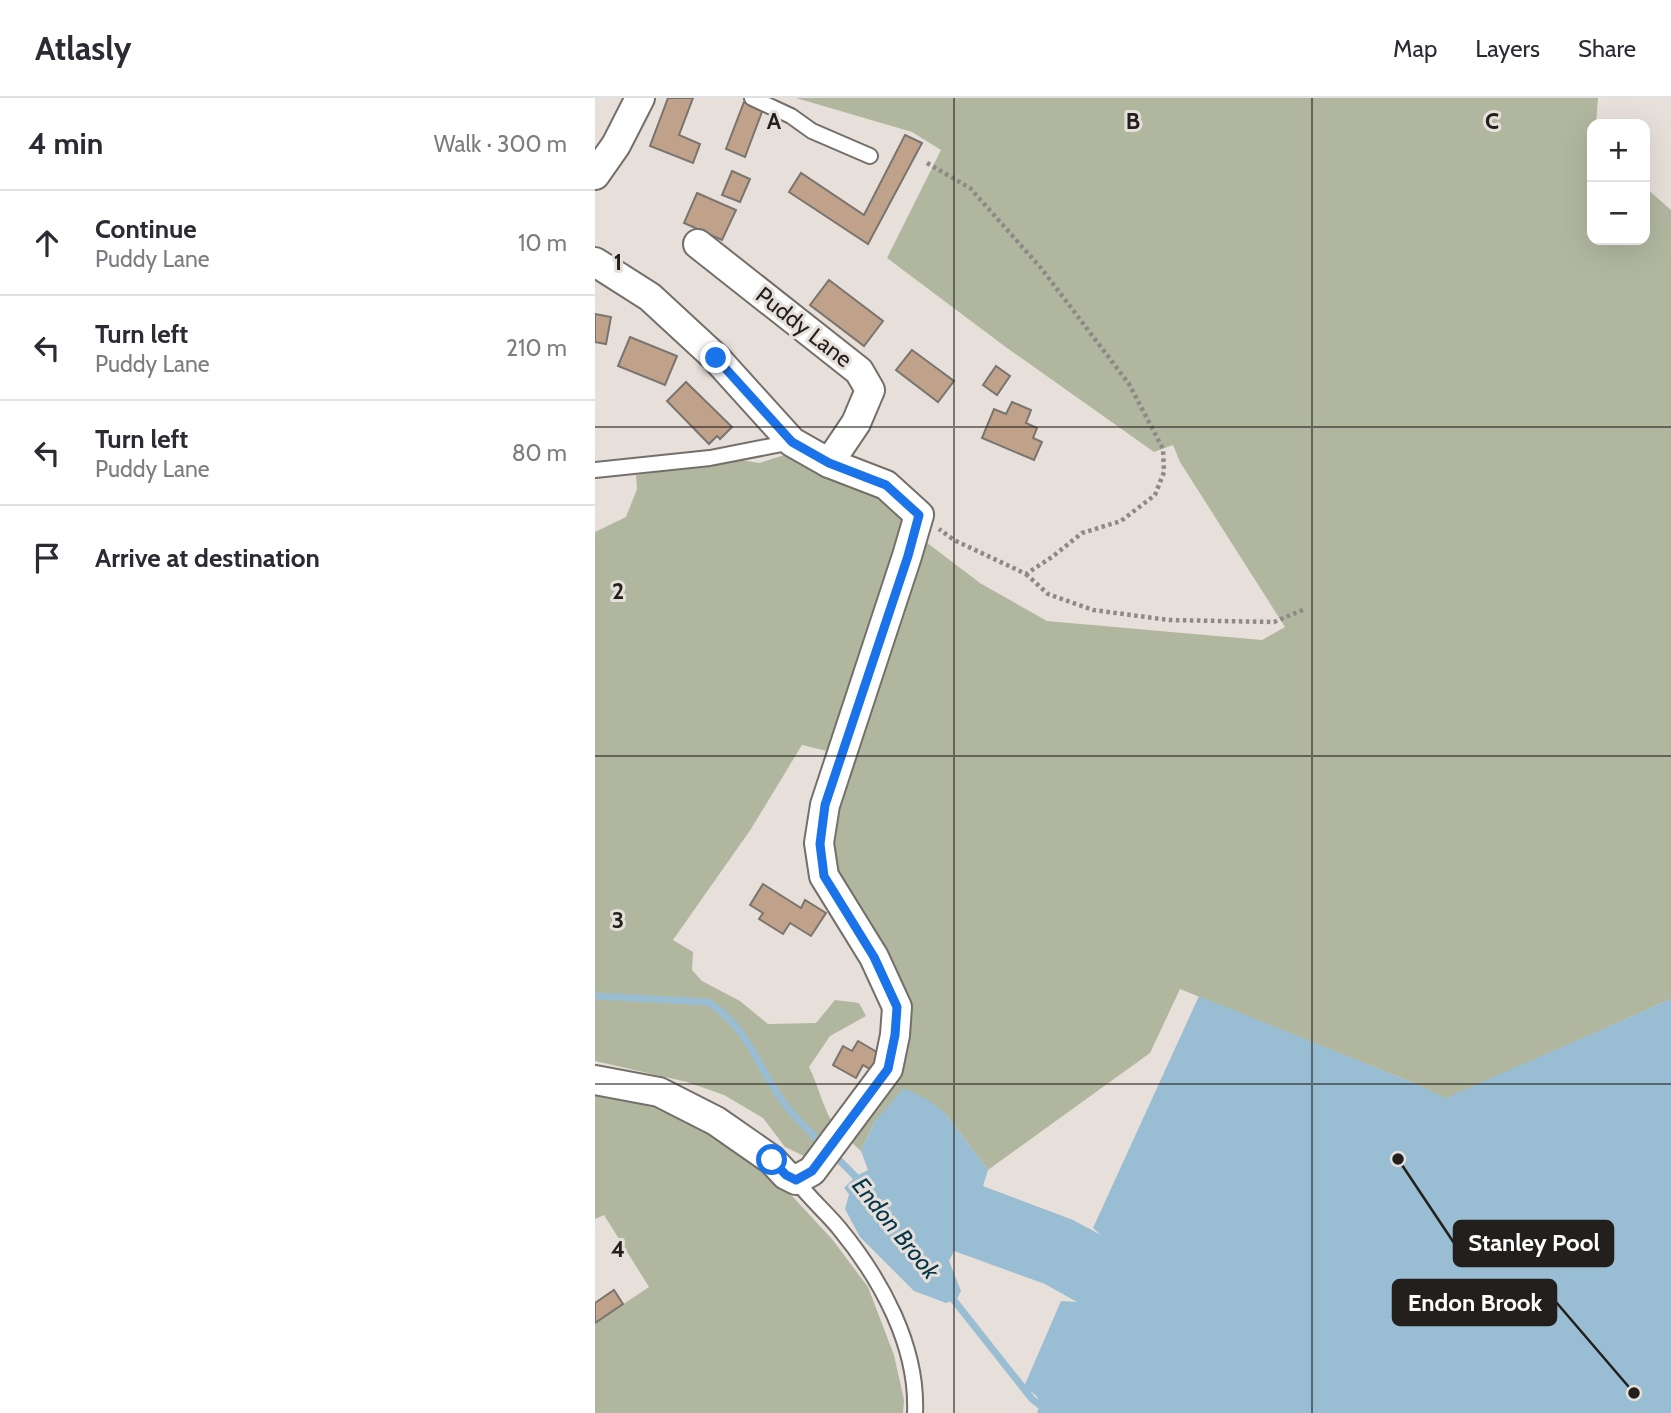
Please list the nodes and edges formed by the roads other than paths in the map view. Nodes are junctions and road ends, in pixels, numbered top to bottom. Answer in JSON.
{"nodes":[{"id":1,"x":640,"y":98,"type":"edge"},
{"id":2,"x":752,"y":98,"type":"edge"},
{"id":3,"x":870,"y":156,"type":"dead end"},
{"id":4,"x":595,"y":175,"type":"edge"},
{"id":5,"x":698,"y":244,"type":"dead end"},
{"id":6,"x":595,"y":262,"type":"edge"},
{"id":7,"x":792,"y":442,"type":"junction"},
{"id":8,"x":829,"y":463,"type":"junction"},
{"id":9,"x":595,"y":470,"type":"edge"},
{"id":10,"x":595,"y":1080,"type":"edge"},
{"id":11,"x":796,"y":1180,"type":"junction"},
{"id":12,"x":915,"y":1413,"type":"edge"}],
"edges":[{"from":1,"to":4,"type":"street"},
{"from":2,"to":3,"type":"lane"},
{"from":5,"to":8,"type":"street","name":"Puddy Lane"},
{"from":6,"to":7,"type":"street"},
{"from":7,"to":8,"type":"street"},
{"from":7,"to":9,"type":"lane"},
{"from":8,"to":11,"type":"street"},
{"from":10,"to":11,"type":"street"},
{"from":11,"to":12,"type":"lane"}]}
